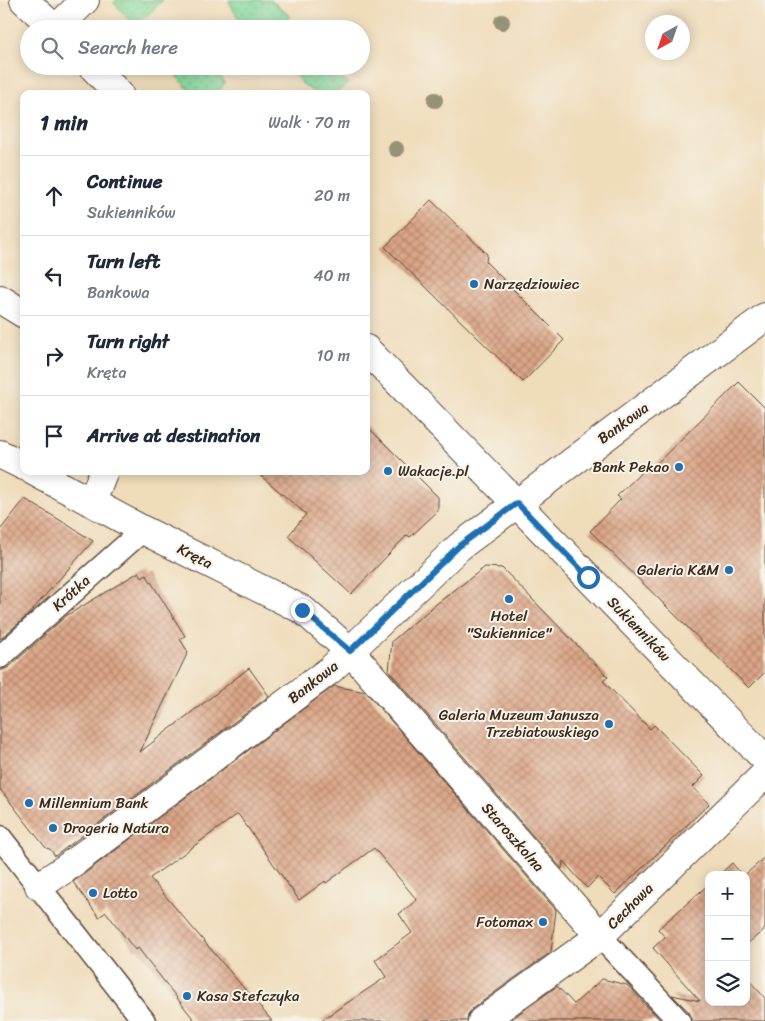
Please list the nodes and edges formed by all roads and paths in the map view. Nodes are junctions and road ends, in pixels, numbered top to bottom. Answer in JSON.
{"nodes":[{"id":1,"x":24,"y":0,"type":"edge"},
{"id":2,"x":85,"y":0,"type":"edge"},
{"id":3,"x":46,"y":20,"type":"edge"},
{"id":4,"x":65,"y":20,"type":"edge"},
{"id":5,"x":101,"y":75,"type":"edge"},
{"id":6,"x":115,"y":90,"type":"edge"},
{"id":7,"x":0,"y":300,"type":"edge"},
{"id":8,"x":20,"y":312,"type":"edge"},
{"id":9,"x":765,"y":317,"type":"edge"},
{"id":10,"x":370,"y":352,"type":"edge"},
{"id":11,"x":0,"y":454,"type":"edge"},
{"id":12,"x":20,"y":464,"type":"edge"},
{"id":13,"x":41,"y":475,"type":"edge"},
{"id":14,"x":102,"y":475,"type":"edge"},
{"id":15,"x":92,"y":502,"type":"junction"},
{"id":16,"x":517,"y":503,"type":"junction"},
{"id":17,"x":143,"y":530,"type":"junction"},
{"id":18,"x":350,"y":651,"type":"junction"},
{"id":19,"x":0,"y":657,"type":"edge"},
{"id":20,"x":765,"y":758,"type":"edge"},
{"id":21,"x":765,"y":774,"type":"edge"},
{"id":22,"x":5,"y":851,"type":"edge"},
{"id":23,"x":40,"y":886,"type":"junction"},
{"id":24,"x":600,"y":936,"type":"junction"},
{"id":25,"x":144,"y":1021,"type":"edge"},
{"id":26,"x":482,"y":1021,"type":"edge"},
{"id":27,"x":679,"y":1021,"type":"edge"}],
"edges":[{"from":1,"to":3,"type":"street"},
{"from":2,"to":4,"type":"street"},
{"from":5,"to":6,"type":"street"},
{"from":7,"to":8,"type":"street"},
{"from":9,"to":16,"type":"street","name":"Bankowa"},
{"from":10,"to":16,"type":"street","name":"Sukienników"},
{"from":11,"to":12,"type":"street"},
{"from":13,"to":15,"type":"street","name":"Kręta"},
{"from":14,"to":15,"type":"street"},
{"from":15,"to":17,"type":"street","name":"Kręta"},
{"from":16,"to":18,"type":"street","name":"Bankowa"},
{"from":16,"to":20,"type":"street","name":"Sukienników"},
{"from":17,"to":18,"type":"street","name":"Kręta"},
{"from":17,"to":19,"type":"street","name":"Krótka"},
{"from":18,"to":23,"type":"street","name":"Bankowa"},
{"from":18,"to":24,"type":"street","name":"Staroszkolna"},
{"from":21,"to":24,"type":"street","name":"Cechowa"},
{"from":22,"to":23,"type":"street"},
{"from":23,"to":25,"type":"street"},
{"from":24,"to":26,"type":"street","name":"Cechowa"},
{"from":24,"to":27,"type":"street","name":"Staroszkolna"}]}
